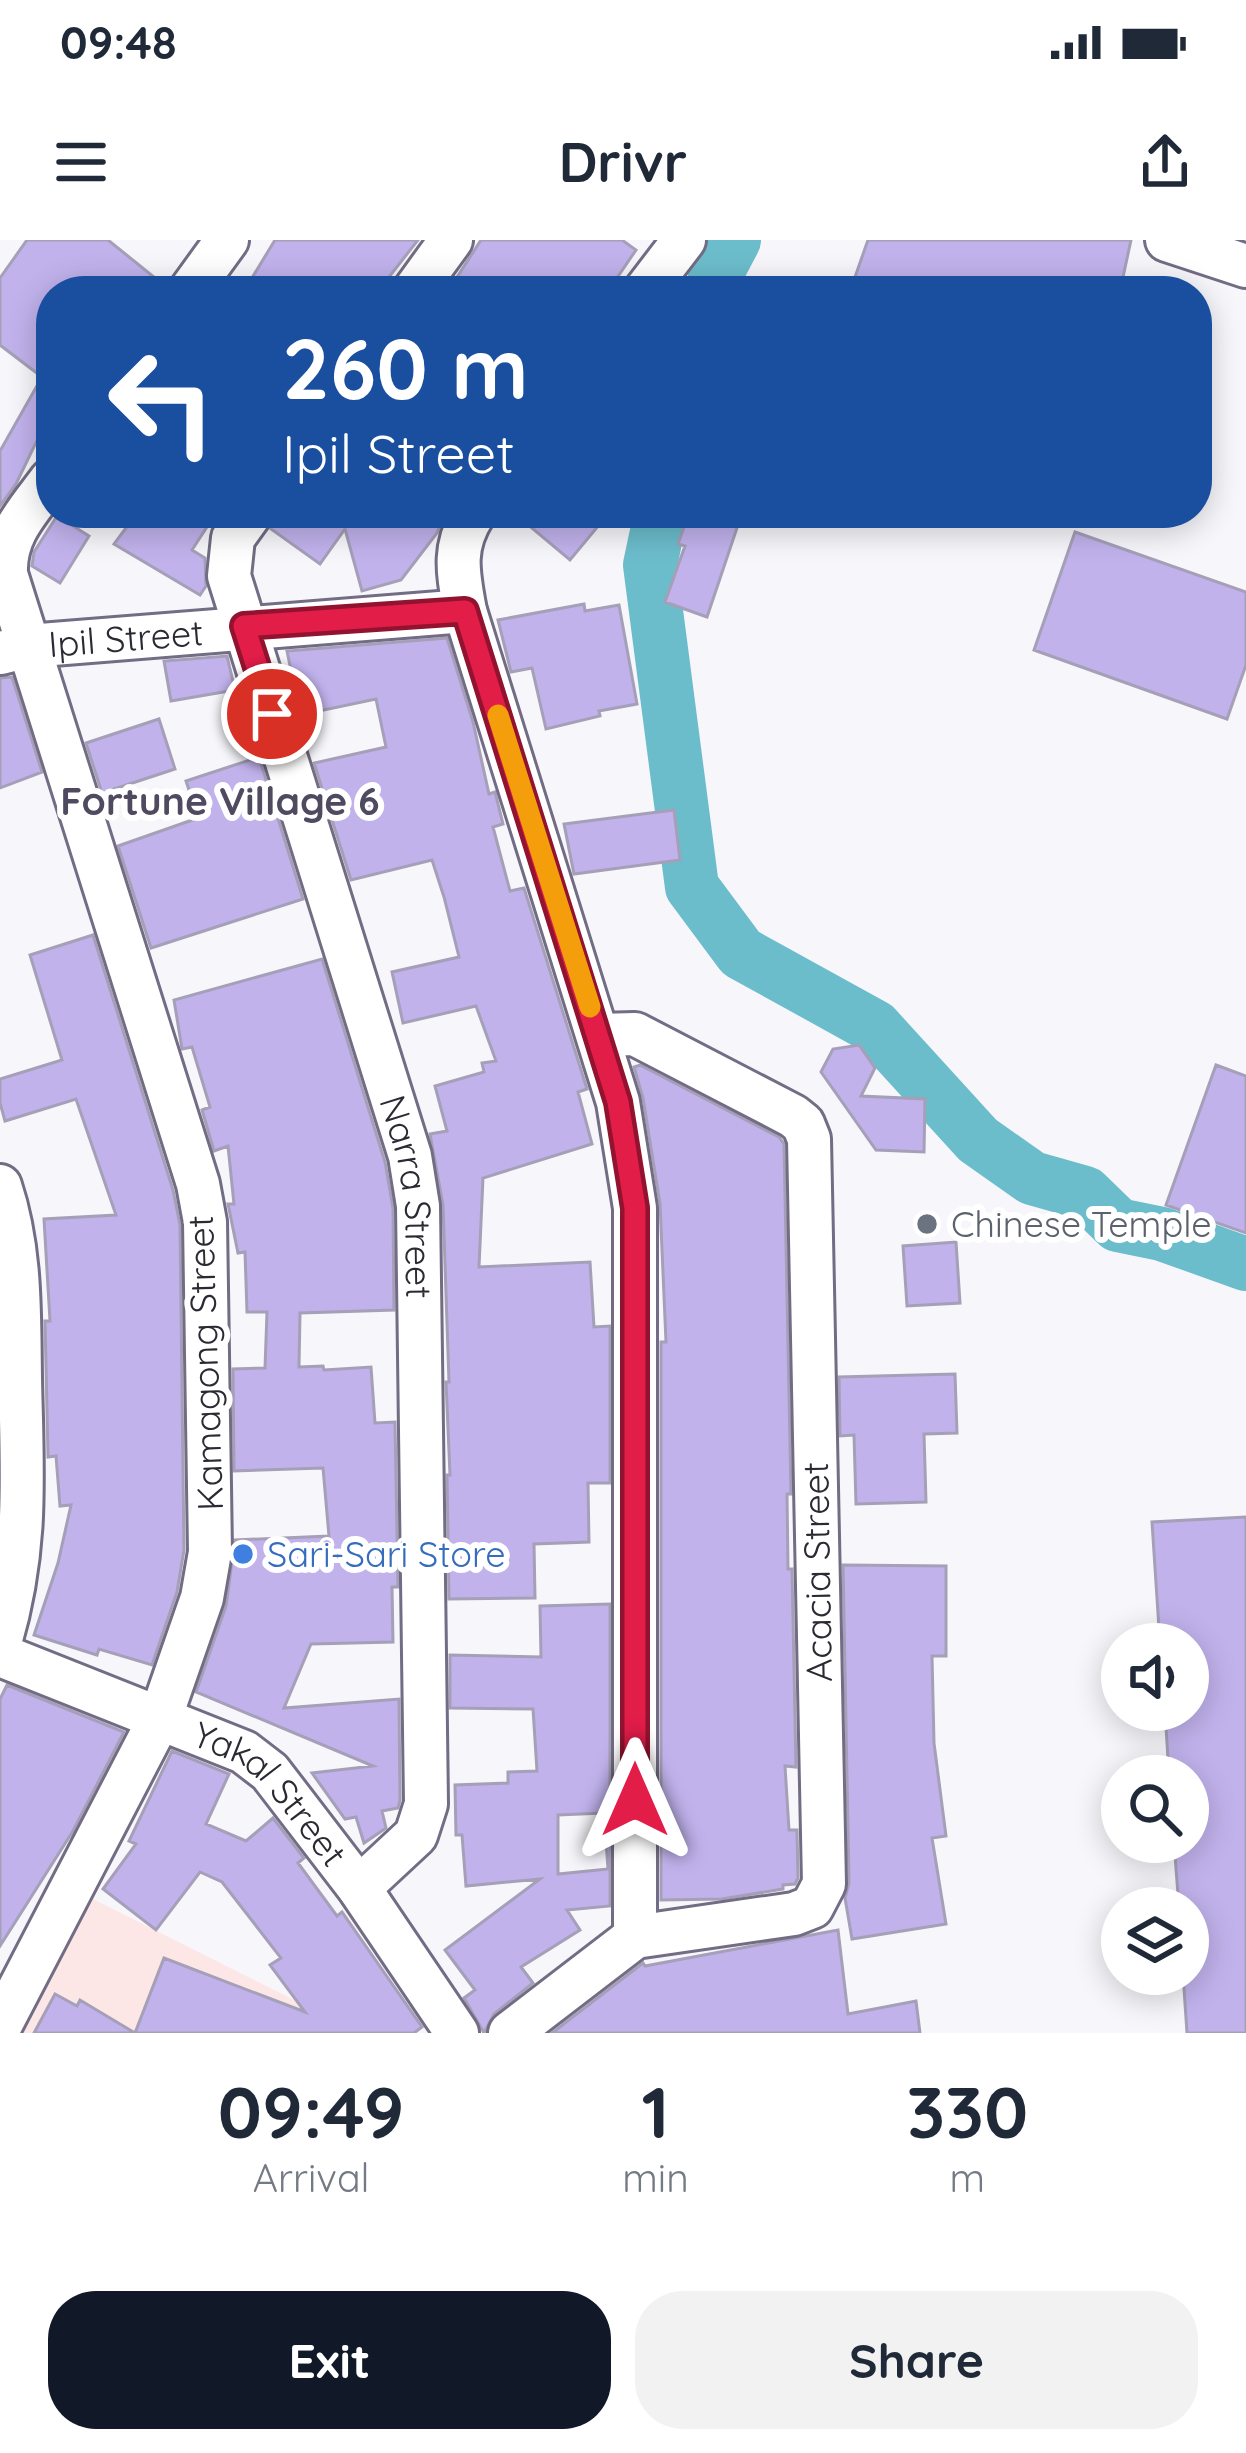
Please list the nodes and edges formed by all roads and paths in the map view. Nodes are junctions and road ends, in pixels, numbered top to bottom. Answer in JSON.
{"nodes":[{"id":1,"x":227,"y":240,"type":"edge"},
{"id":2,"x":451,"y":240,"type":"edge"},
{"id":3,"x":684,"y":240,"type":"edge"},
{"id":4,"x":1167,"y":240,"type":"edge"},
{"id":5,"x":1246,"y":266,"type":"edge"},
{"id":6,"x":201,"y":276,"type":"edge"},
{"id":7,"x":425,"y":276,"type":"edge"},
{"id":8,"x":656,"y":276,"type":"edge"},
{"id":9,"x":36,"y":500,"type":"edge"},
{"id":10,"x":240,"y":528,"type":"edge"},
{"id":11,"x":465,"y":528,"type":"edge"},
{"id":12,"x":465,"y":611,"type":"junction"},
{"id":13,"x":244,"y":626,"type":"junction"},
{"id":14,"x":14,"y":650,"type":"edge"},
{"id":15,"x":599,"y":1035,"type":"junction"},
{"id":16,"x":0,"y":1186,"type":"edge"},
{"id":17,"x":0,"y":1643,"type":"edge"},
{"id":18,"x":0,"y":1655,"type":"edge"},
{"id":19,"x":161,"y":1716,"type":"junction"},
{"id":20,"x":359,"y":1888,"type":"junction"},
{"id":21,"x":635,"y":1937,"type":"junction"},
{"id":22,"x":0,"y":2026,"type":"edge"},
{"id":23,"x":457,"y":2033,"type":"edge"},
{"id":24,"x":510,"y":2033,"type":"edge"}],
"edges":[{"from":1,"to":6,"type":"street"},
{"from":2,"to":7,"type":"street"},
{"from":3,"to":8,"type":"street"},
{"from":4,"to":5,"type":"street"},
{"from":9,"to":14,"type":"street","name":"Kamagong Street"},
{"from":10,"to":13,"type":"street","name":"Narra Street"},
{"from":11,"to":12,"type":"street"},
{"from":12,"to":13,"type":"street","name":"Ipil Street"},
{"from":12,"to":15,"type":"street"},
{"from":13,"to":14,"type":"street","name":"Ipil Street"},
{"from":13,"to":20,"type":"street","name":"Narra Street"},
{"from":14,"to":19,"type":"street","name":"Kamagong Street"},
{"from":15,"to":21,"type":"street"},
{"from":15,"to":21,"type":"street","name":"Acacia Street"},
{"from":16,"to":17,"type":"street"},
{"from":18,"to":19,"type":"street","name":"Yakal Street"},
{"from":19,"to":20,"type":"street","name":"Yakal Street"},
{"from":19,"to":22,"type":"street","name":"Kamagong Street"},
{"from":20,"to":23,"type":"street","name":"Yakal Street"},
{"from":21,"to":24,"type":"street","name":"Acacia Street"}]}
